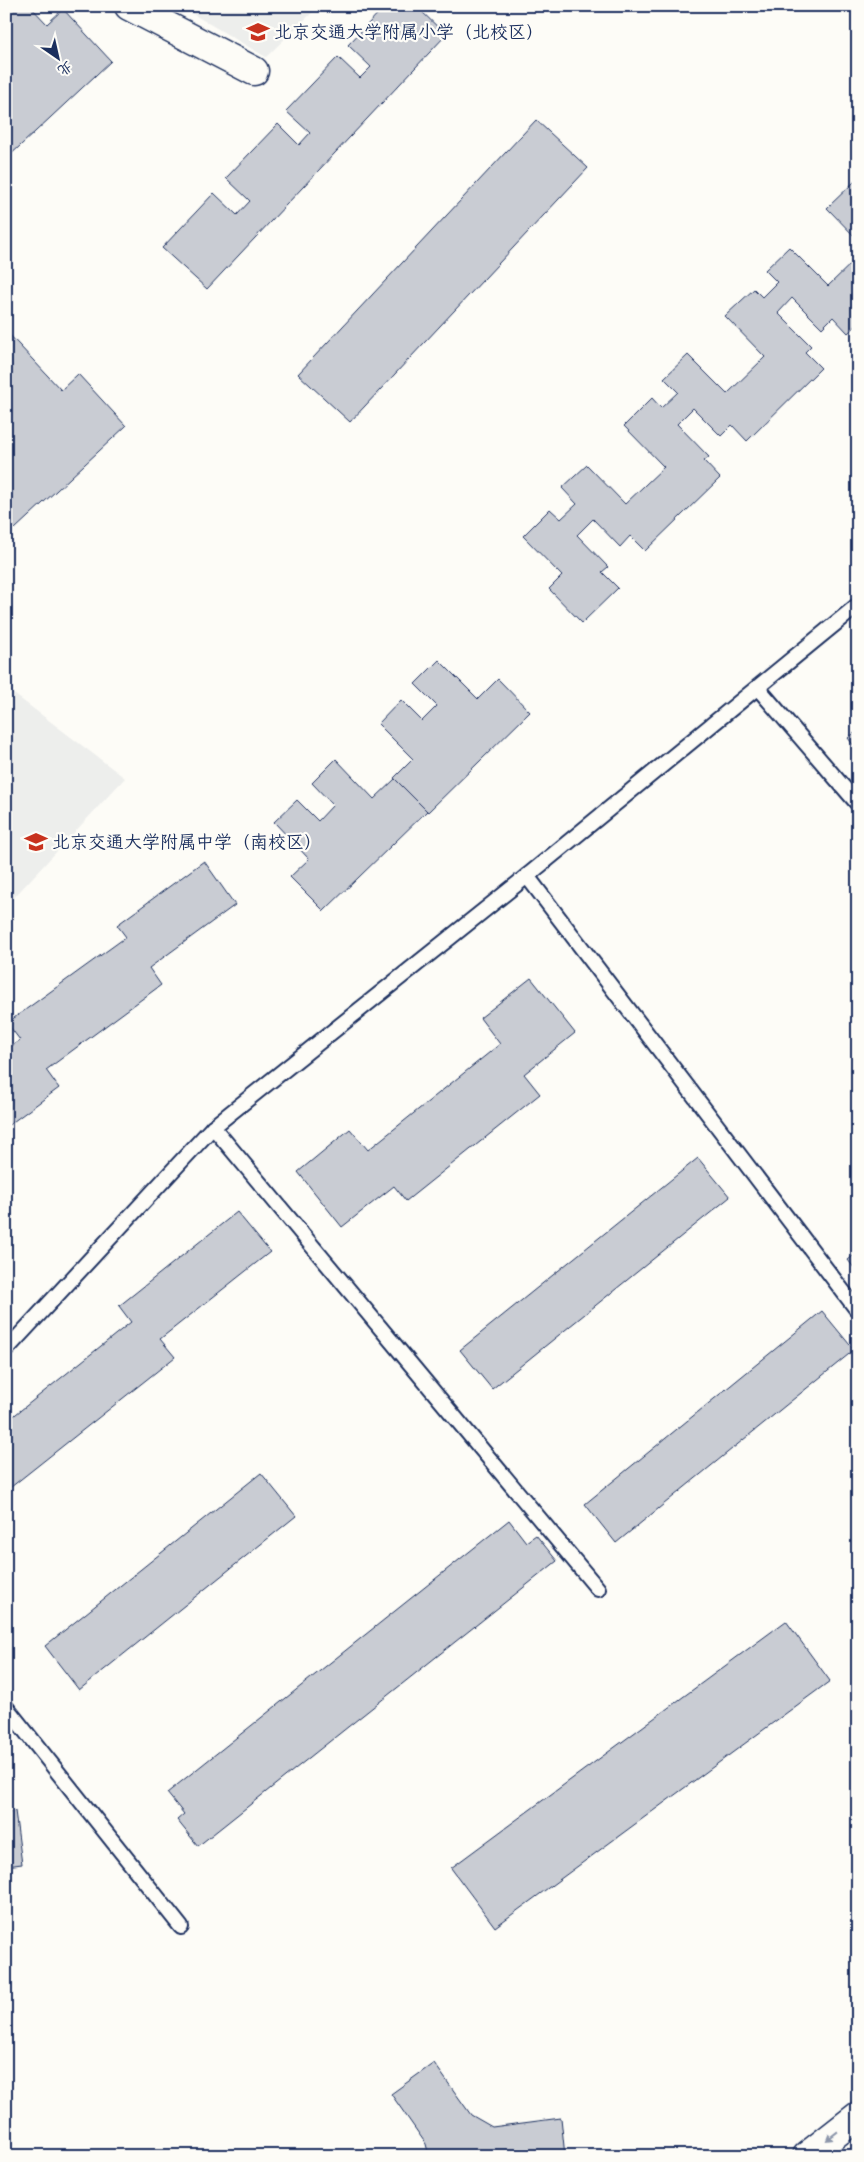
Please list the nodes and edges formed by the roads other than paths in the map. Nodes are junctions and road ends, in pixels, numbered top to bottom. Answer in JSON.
{"nodes":[{"id":1,"x":129,"y":6,"type":"edge"},
{"id":2,"x":254,"y":71,"type":"dead end"},
{"id":3,"x":858,"y":606,"type":"edge"},
{"id":4,"x":758,"y":688,"type":"junction"},
{"id":5,"x":858,"y":804,"type":"edge"},
{"id":6,"x":527,"y":876,"type":"junction"},
{"id":7,"x":212,"y":1127,"type":"junction"},
{"id":8,"x":858,"y":1311,"type":"edge"},
{"id":9,"x":6,"y":1350,"type":"edge"},
{"id":10,"x":598,"y":1589,"type":"dead end"},
{"id":11,"x":6,"y":1707,"type":"edge"},
{"id":12,"x":181,"y":1927,"type":"dead end"},
{"id":13,"x":858,"y":2116,"type":"edge"},
{"id":14,"x":807,"y":2156,"type":"edge"}],
"edges":[{"from":1,"to":2,"type":"street"},
{"from":3,"to":4,"type":"lane"},
{"from":4,"to":5,"type":"lane"},
{"from":4,"to":6,"type":"lane"},
{"from":6,"to":7,"type":"lane"},
{"from":6,"to":8,"type":"lane"},
{"from":7,"to":9,"type":"lane"},
{"from":7,"to":10,"type":"lane"},
{"from":11,"to":12,"type":"lane"},
{"from":13,"to":14,"type":"street","one_way":true}]}
